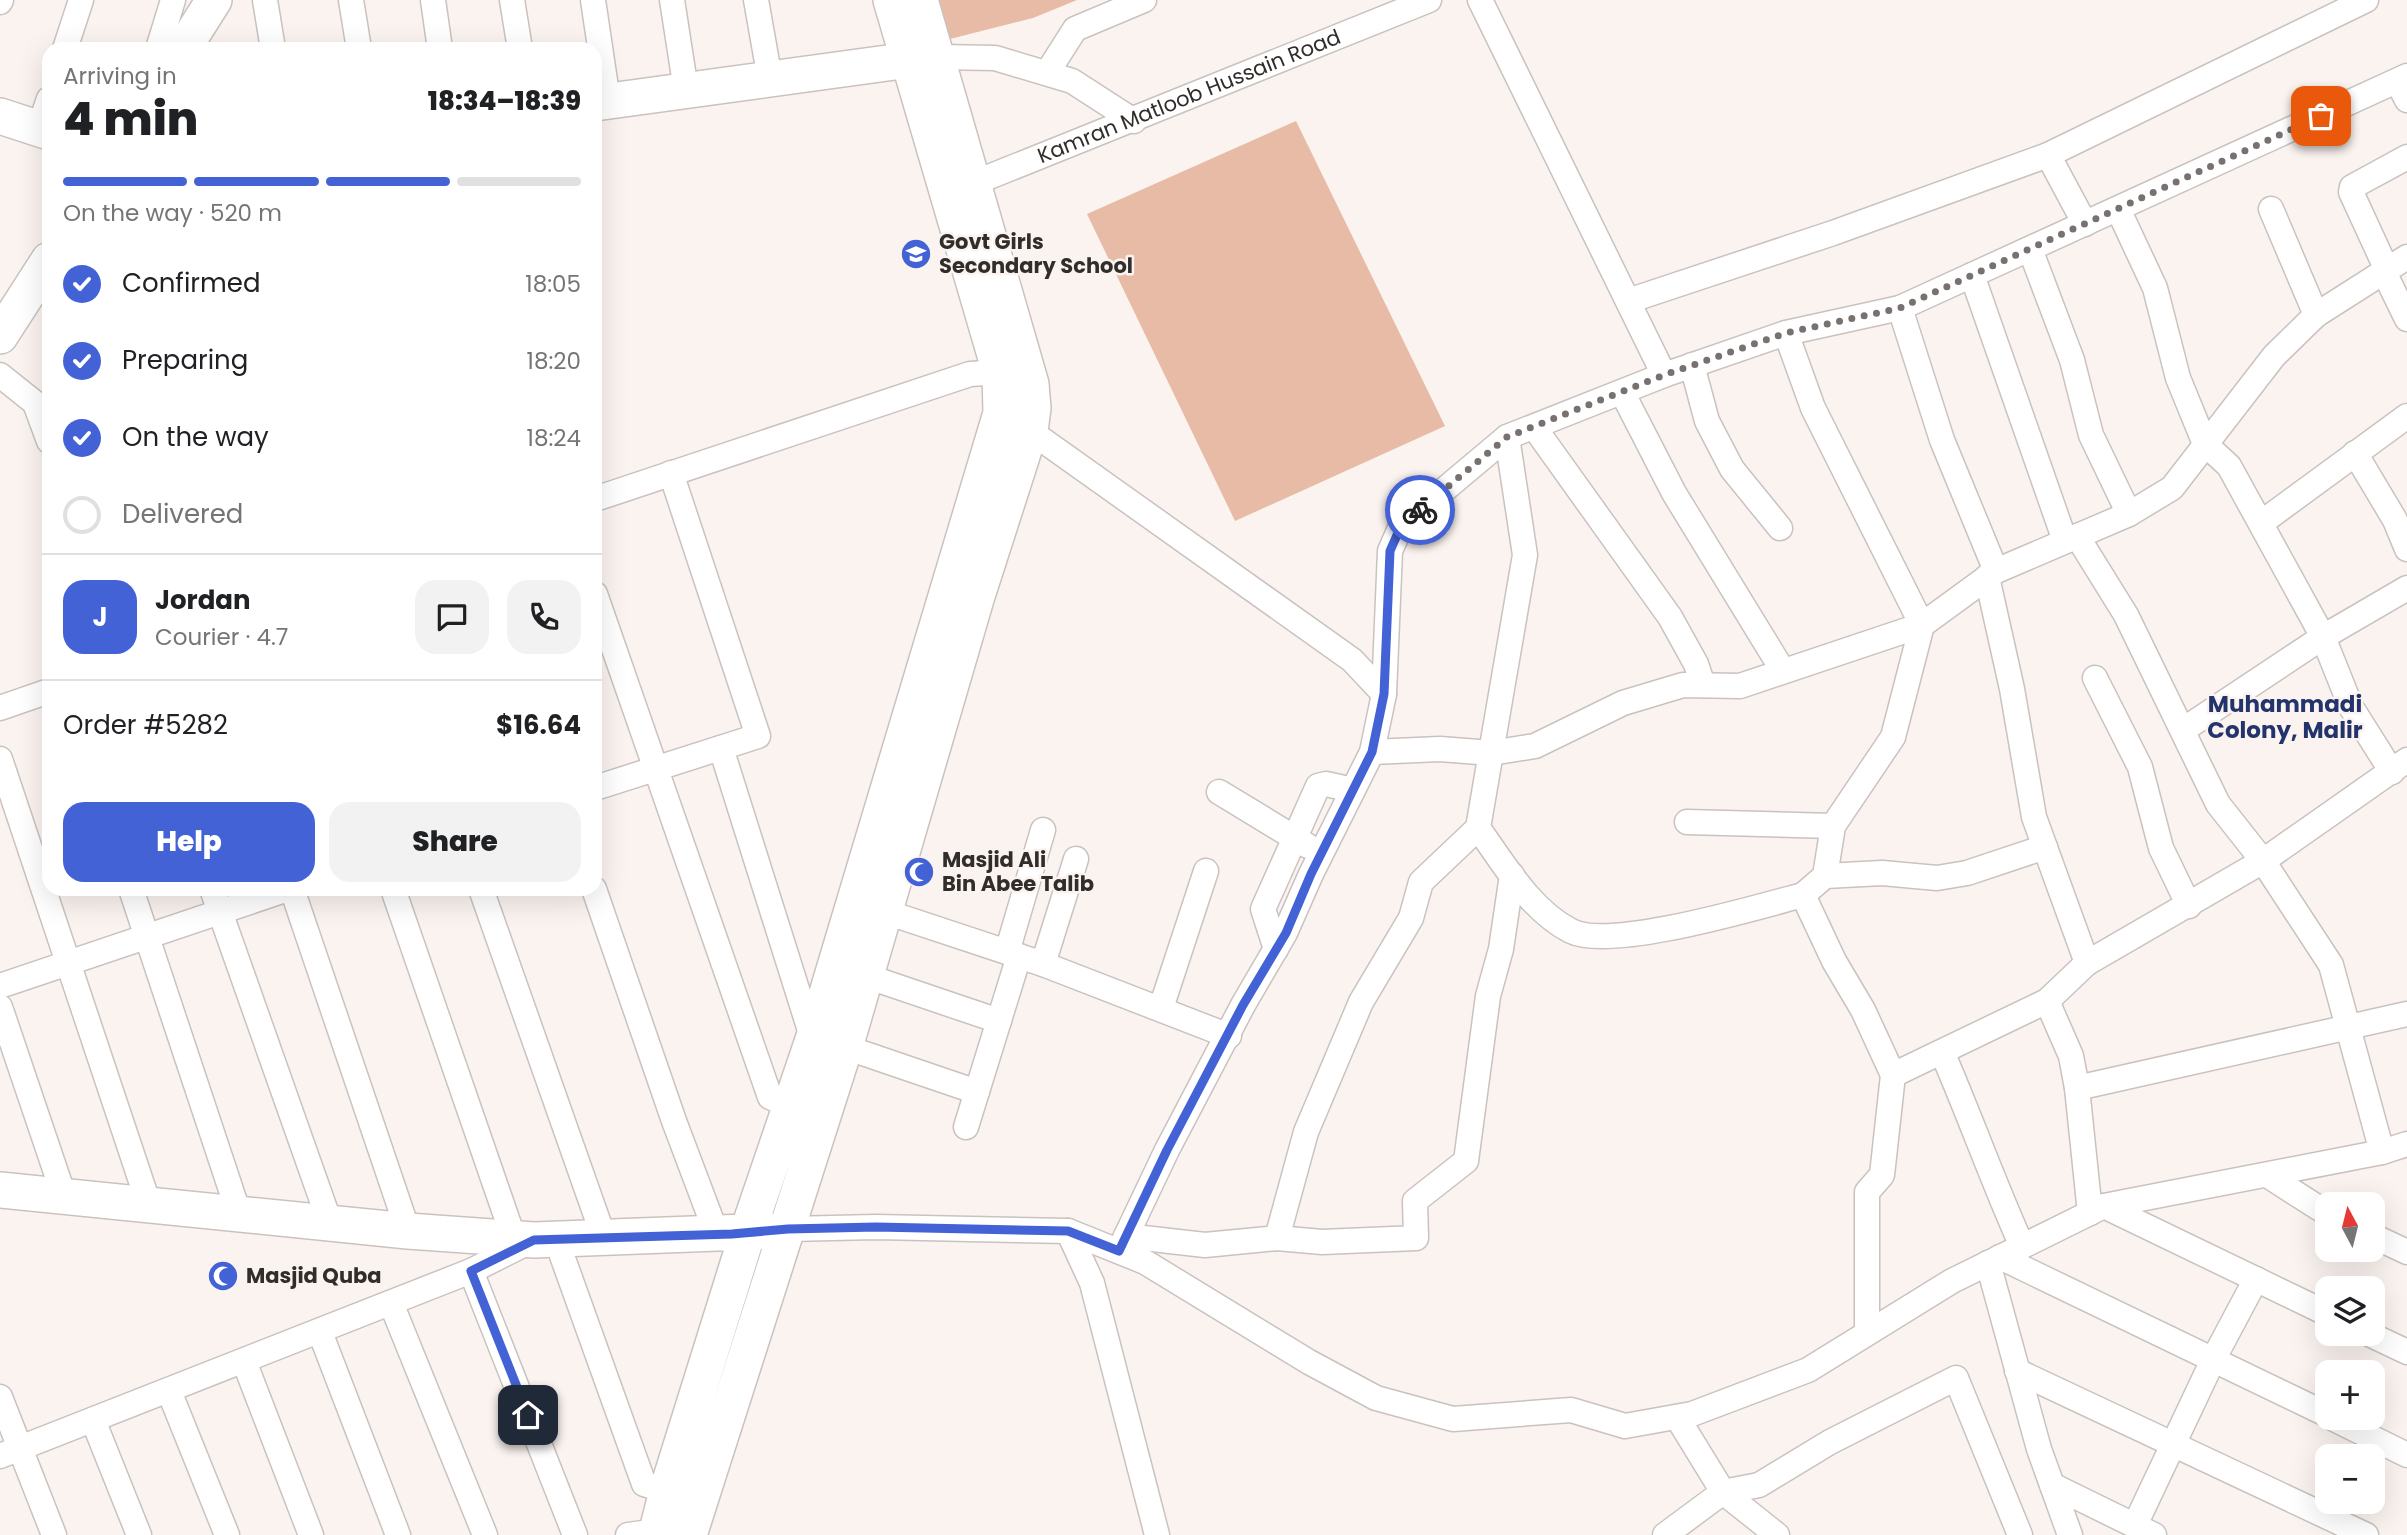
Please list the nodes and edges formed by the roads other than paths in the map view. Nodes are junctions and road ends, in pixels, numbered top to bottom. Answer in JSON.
{"nodes":[{"id":1,"x":81,"y":0,"type":"edge"},
{"id":2,"x":173,"y":0,"type":"edge"},
{"id":3,"x":214,"y":0,"type":"edge"},
{"id":4,"x":265,"y":0,"type":"edge"},
{"id":5,"x":351,"y":0,"type":"edge"},
{"id":6,"x":433,"y":0,"type":"edge"},
{"id":7,"x":512,"y":0,"type":"edge"},
{"id":8,"x":593,"y":0,"type":"edge"},
{"id":9,"x":672,"y":0,"type":"edge"},
{"id":10,"x":756,"y":0,"type":"edge"},
{"id":11,"x":891,"y":0,"type":"edge"},
{"id":12,"x":920,"y":0,"type":"edge"},
{"id":13,"x":1144,"y":0,"type":"edge"},
{"id":14,"x":1429,"y":0,"type":"edge"},
{"id":15,"x":1480,"y":0,"type":"edge"},
{"id":16,"x":2366,"y":0,"type":"edge"},
{"id":17,"x":67,"y":42,"type":"edge"},
{"id":18,"x":160,"y":42,"type":"edge"},
{"id":19,"x":187,"y":42,"type":"edge"},
{"id":20,"x":271,"y":42,"type":"edge"},
{"id":21,"x":358,"y":42,"type":"edge"},
{"id":22,"x":439,"y":42,"type":"edge"},
{"id":23,"x":519,"y":42,"type":"edge"},
{"id":24,"x":597,"y":42,"type":"edge"},
{"id":25,"x":923,"y":59,"type":"junction"},
{"id":26,"x":1046,"y":73,"type":"junction"},
{"id":27,"x":770,"y":79,"type":"junction"},
{"id":28,"x":2404,"y":86,"type":"edge"},
{"id":29,"x":687,"y":90,"type":"junction"},
{"id":30,"x":602,"y":102,"type":"edge"},
{"id":31,"x":0,"y":116,"type":"edge"},
{"id":32,"x":42,"y":120,"type":"edge"},
{"id":33,"x":1134,"y":121,"type":"junction"},
{"id":34,"x":2048,"y":155,"type":"junction"},
{"id":35,"x":2407,"y":157,"type":"edge"},
{"id":36,"x":961,"y":188,"type":"junction"},
{"id":37,"x":2118,"y":209,"type":"junction"},
{"id":38,"x":2272,"y":209,"type":"dead end"},
{"id":39,"x":2085,"y":224,"type":"junction"},
{"id":40,"x":2031,"y":249,"type":"junction"},
{"id":41,"x":2392,"y":265,"type":"edge"},
{"id":42,"x":42,"y":275,"type":"edge"},
{"id":43,"x":1972,"y":275,"type":"junction"},
{"id":44,"x":1628,"y":302,"type":"junction"},
{"id":45,"x":1900,"y":308,"type":"junction"},
{"id":46,"x":2316,"y":315,"type":"junction"},
{"id":47,"x":2407,"y":319,"type":"edge"},
{"id":48,"x":1,"y":333,"type":"edge"},
{"id":49,"x":1786,"y":333,"type":"junction"},
{"id":50,"x":1692,"y":365,"type":"junction"},
{"id":51,"x":1000,"y":372,"type":"junction"},
{"id":52,"x":0,"y":375,"type":"edge"},
{"id":53,"x":1664,"y":375,"type":"junction"},
{"id":54,"x":1622,"y":392,"type":"junction"},
{"id":55,"x":2407,"y":416,"type":"edge"},
{"id":56,"x":42,"y":422,"type":"edge"},
{"id":57,"x":1534,"y":427,"type":"junction"},
{"id":58,"x":1030,"y":430,"type":"junction"},
{"id":59,"x":1507,"y":437,"type":"junction"},
{"id":60,"x":2205,"y":443,"type":"junction"},
{"id":61,"x":2355,"y":453,"type":"junction"},
{"id":62,"x":671,"y":473,"type":"junction"},
{"id":63,"x":602,"y":497,"type":"edge"},
{"id":64,"x":2129,"y":514,"type":"junction"},
{"id":65,"x":2261,"y":523,"type":"junction"},
{"id":66,"x":1780,"y":528,"type":"dead end"},
{"id":67,"x":2071,"y":538,"type":"junction"},
{"id":68,"x":2407,"y":549,"type":"edge"},
{"id":69,"x":1991,"y":574,"type":"junction"},
{"id":70,"x":2407,"y":588,"type":"edge"},
{"id":71,"x":602,"y":614,"type":"edge"},
{"id":72,"x":1922,"y":625,"type":"junction"},
{"id":73,"x":2323,"y":637,"type":"junction"},
{"id":74,"x":1783,"y":671,"type":"junction"},
{"id":75,"x":937,"y":676,"type":"junction"},
{"id":76,"x":2095,"y":678,"type":"dead end"},
{"id":77,"x":1703,"y":685,"type":"junction"},
{"id":78,"x":42,"y":693,"type":"edge"},
{"id":79,"x":1384,"y":694,"type":"junction"},
{"id":80,"x":0,"y":708,"type":"edge"},
{"id":81,"x":2183,"y":730,"type":"junction"},
{"id":82,"x":721,"y":748,"type":"junction"},
{"id":83,"x":1372,"y":752,"type":"junction"},
{"id":84,"x":1491,"y":753,"type":"junction"},
{"id":85,"x":0,"y":759,"type":"edge"},
{"id":86,"x":2399,"y":766,"type":"edge"},
{"id":87,"x":656,"y":768,"type":"junction"},
{"id":88,"x":602,"y":786,"type":"edge"},
{"id":89,"x":1353,"y":790,"type":"junction"},
{"id":90,"x":1219,"y":792,"type":"dead end"},
{"id":91,"x":1687,"y":822,"type":"dead end"},
{"id":92,"x":1833,"y":826,"type":"junction"},
{"id":93,"x":1478,"y":828,"type":"junction"},
{"id":94,"x":1043,"y":830,"type":"dead end"},
{"id":95,"x":1295,"y":838,"type":"junction"},
{"id":96,"x":2045,"y":847,"type":"junction"},
{"id":97,"x":1321,"y":854,"type":"junction"},
{"id":98,"x":1076,"y":859,"type":"dead end"},
{"id":99,"x":2263,"y":861,"type":"junction"},
{"id":100,"x":1206,"y":871,"type":"dead end"},
{"id":101,"x":1512,"y":875,"type":"junction"},
{"id":102,"x":1825,"y":877,"type":"junction"},
{"id":103,"x":42,"y":885,"type":"edge"},
{"id":104,"x":1803,"y":895,"type":"junction"},
{"id":105,"x":46,"y":896,"type":"edge"},
{"id":106,"x":133,"y":896,"type":"edge"},
{"id":107,"x":243,"y":896,"type":"edge"},
{"id":108,"x":292,"y":896,"type":"edge"},
{"id":109,"x":396,"y":896,"type":"edge"},
{"id":110,"x":483,"y":896,"type":"edge"},
{"id":111,"x":596,"y":896,"type":"edge"},
{"id":112,"x":216,"y":900,"type":"edge"},
{"id":113,"x":2189,"y":906,"type":"junction"},
{"id":114,"x":886,"y":912,"type":"junction"},
{"id":115,"x":147,"y":936,"type":"junction"},
{"id":116,"x":1276,"y":949,"type":"junction"},
{"id":117,"x":1013,"y":954,"type":"junction"},
{"id":118,"x":68,"y":963,"type":"junction"},
{"id":119,"x":2087,"y":963,"type":"junction"},
{"id":120,"x":1043,"y":964,"type":"junction"},
{"id":121,"x":866,"y":976,"type":"junction"},
{"id":122,"x":0,"y":986,"type":"edge"},
{"id":123,"x":2047,"y":1001,"type":"junction"},
{"id":124,"x":0,"y":1007,"type":"edge"},
{"id":125,"x":1161,"y":1008,"type":"junction"},
{"id":126,"x":2407,"y":1014,"type":"edge"},
{"id":127,"x":999,"y":1021,"type":"junction"},
{"id":128,"x":2349,"y":1028,"type":"junction"},
{"id":129,"x":1229,"y":1036,"type":"junction"},
{"id":130,"x":829,"y":1043,"type":"junction"},
{"id":131,"x":1942,"y":1052,"type":"junction"},
{"id":132,"x":1894,"y":1075,"type":"junction"},
{"id":133,"x":2077,"y":1088,"type":"junction"},
{"id":134,"x":977,"y":1092,"type":"junction"},
{"id":135,"x":790,"y":1106,"type":"junction"},
{"id":136,"x":966,"y":1127,"type":"dead end"},
{"id":137,"x":2407,"y":1144,"type":"edge"},
{"id":138,"x":2382,"y":1152,"type":"junction"},
{"id":139,"x":2267,"y":1175,"type":"junction"},
{"id":140,"x":0,"y":1190,"type":"edge"},
{"id":141,"x":64,"y":1196,"type":"junction"},
{"id":142,"x":149,"y":1205,"type":"junction"},
{"id":143,"x":2315,"y":1206,"type":"edge"},
{"id":144,"x":2097,"y":1210,"type":"junction"},
{"id":145,"x":239,"y":1214,"type":"junction"},
{"id":146,"x":330,"y":1223,"type":"junction"},
{"id":147,"x":788,"y":1229,"type":"junction"},
{"id":148,"x":408,"y":1231,"type":"junction"},
{"id":149,"x":1068,"y":1231,"type":"junction"},
{"id":150,"x":733,"y":1234,"type":"junction"},
{"id":151,"x":604,"y":1238,"type":"junction"},
{"id":152,"x":1277,"y":1238,"type":"junction"},
{"id":153,"x":534,"y":1239,"type":"junction"},
{"id":154,"x":2385,"y":1242,"type":"edge"},
{"id":155,"x":1122,"y":1243,"type":"junction"},
{"id":156,"x":2022,"y":1246,"type":"junction"},
{"id":157,"x":2407,"y":1252,"type":"edge"},
{"id":158,"x":1994,"y":1260,"type":"junction"},
{"id":159,"x":471,"y":1271,"type":"junction"},
{"id":160,"x":2256,"y":1279,"type":"junction"},
{"id":161,"x":391,"y":1303,"type":"junction"},
{"id":162,"x":2315,"y":1308,"type":"edge"},
{"id":163,"x":320,"y":1332,"type":"junction"},
{"id":164,"x":1867,"y":1334,"type":"junction"},
{"id":165,"x":2385,"y":1342,"type":"edge"},
{"id":166,"x":2407,"y":1352,"type":"edge"},
{"id":167,"x":2214,"y":1358,"type":"junction"},
{"id":168,"x":244,"y":1362,"type":"junction"},
{"id":169,"x":2017,"y":1371,"type":"junction"},
{"id":170,"x":169,"y":1391,"type":"junction"},
{"id":171,"x":0,"y":1397,"type":"edge"},
{"id":172,"x":2315,"y":1408,"type":"edge"},
{"id":173,"x":1677,"y":1417,"type":"junction"},
{"id":174,"x":93,"y":1420,"type":"junction"},
{"id":175,"x":2358,"y":1430,"type":"edge"},
{"id":176,"x":2175,"y":1444,"type":"junction"},
{"id":177,"x":10,"y":1452,"type":"edge"},
{"id":178,"x":2407,"y":1455,"type":"edge"},
{"id":179,"x":2052,"y":1485,"type":"junction"},
{"id":180,"x":667,"y":1491,"type":"junction"},
{"id":181,"x":1723,"y":1492,"type":"junction"},
{"id":182,"x":2144,"y":1530,"type":"edge"},
{"id":183,"x":1676,"y":1531,"type":"edge"},
{"id":184,"x":657,"y":1534,"type":"edge"},
{"id":185,"x":54,"y":1535,"type":"edge"},
{"id":186,"x":139,"y":1535,"type":"edge"},
{"id":187,"x":226,"y":1535,"type":"edge"},
{"id":188,"x":311,"y":1535,"type":"edge"},
{"id":189,"x":398,"y":1535,"type":"edge"},
{"id":190,"x":485,"y":1535,"type":"edge"},
{"id":191,"x":575,"y":1535,"type":"edge"},
{"id":192,"x":1157,"y":1535,"type":"edge"},
{"id":193,"x":1777,"y":1535,"type":"edge"},
{"id":194,"x":2021,"y":1535,"type":"edge"},
{"id":195,"x":2070,"y":1535,"type":"edge"},
{"id":196,"x":2366,"y":1535,"type":"edge"}],
"edges":[{"from":1,"to":17,"type":"street"},
{"from":2,"to":18,"type":"street"},
{"from":3,"to":19,"type":"main road"},
{"from":4,"to":20,"type":"street"},
{"from":5,"to":21,"type":"street"},
{"from":6,"to":22,"type":"street"},
{"from":7,"to":23,"type":"street"},
{"from":8,"to":24,"type":"street"},
{"from":9,"to":29,"type":"street"},
{"from":10,"to":27,"type":"street"},
{"from":11,"to":25,"type":"main road"},
{"from":12,"to":25,"type":"main road"},
{"from":13,"to":26,"type":"street"},
{"from":14,"to":33,"type":"street","name":"Kamran Matloob Hussain Road"},
{"from":15,"to":44,"type":"street"},
{"from":16,"to":34,"type":"street"},
{"from":25,"to":26,"type":"street"},
{"from":25,"to":27,"type":"main road"},
{"from":25,"to":36,"type":"main road"},
{"from":26,"to":33,"type":"street"},
{"from":27,"to":29,"type":"main road"},
{"from":28,"to":37,"type":"street"},
{"from":29,"to":30,"type":"main road"},
{"from":31,"to":32,"type":"main road"},
{"from":33,"to":36,"type":"street","name":"Kamran Matloob Hussain Road"},
{"from":34,"to":39,"type":"street"},
{"from":34,"to":44,"type":"street"},
{"from":35,"to":41,"type":"street"},
{"from":36,"to":51,"type":"main road"},
{"from":36,"to":58,"type":"main road"},
{"from":37,"to":39,"type":"street"},
{"from":37,"to":60,"type":"street"},
{"from":38,"to":46,"type":"street"},
{"from":39,"to":40,"type":"street"},
{"from":40,"to":43,"type":"street"},
{"from":40,"to":64,"type":"street"},
{"from":41,"to":46,"type":"street"},
{"from":41,"to":47,"type":"street"},
{"from":42,"to":48,"type":"main road"},
{"from":43,"to":45,"type":"street"},
{"from":43,"to":67,"type":"street"},
{"from":44,"to":53,"type":"street"},
{"from":45,"to":49,"type":"street"},
{"from":45,"to":69,"type":"street"},
{"from":46,"to":60,"type":"street"},
{"from":49,"to":50,"type":"street"},
{"from":49,"to":72,"type":"street"},
{"from":50,"to":53,"type":"street"},
{"from":50,"to":66,"type":"street"},
{"from":51,"to":62,"type":"street"},
{"from":51,"to":75,"type":"main road"},
{"from":52,"to":56,"type":"street"},
{"from":53,"to":54,"type":"street"},
{"from":54,"to":57,"type":"street"},
{"from":54,"to":74,"type":"street"},
{"from":55,"to":61,"type":"street"},
{"from":57,"to":59,"type":"street"},
{"from":57,"to":77,"type":"street"},
{"from":58,"to":75,"type":"main road"},
{"from":58,"to":79,"type":"street"},
{"from":59,"to":79,"type":"street"},
{"from":59,"to":84,"type":"street"},
{"from":60,"to":64,"type":"street"},
{"from":60,"to":65,"type":"street"},
{"from":61,"to":65,"type":"street"},
{"from":61,"to":68,"type":"street"},
{"from":62,"to":63,"type":"street"},
{"from":62,"to":82,"type":"street"},
{"from":64,"to":67,"type":"street"},
{"from":65,"to":73,"type":"street"},
{"from":67,"to":69,"type":"street"},
{"from":67,"to":81,"type":"street"},
{"from":69,"to":72,"type":"street"},
{"from":69,"to":96,"type":"street"},
{"from":70,"to":73,"type":"street"},
{"from":71,"to":87,"type":"street"},
{"from":72,"to":74,"type":"street"},
{"from":72,"to":92,"type":"street"},
{"from":73,"to":81,"type":"street"},
{"from":73,"to":86,"type":"street"},
{"from":74,"to":77,"type":"street"},
{"from":75,"to":114,"type":"main road"},
{"from":75,"to":130,"type":"main road"},
{"from":76,"to":113,"type":"street"},
{"from":77,"to":84,"type":"street"},
{"from":78,"to":80,"type":"street"},
{"from":79,"to":83,"type":"street"},
{"from":81,"to":99,"type":"street"},
{"from":82,"to":87,"type":"street"},
{"from":82,"to":130,"type":"street"},
{"from":83,"to":84,"type":"street"},
{"from":83,"to":89,"type":"street"},
{"from":84,"to":93,"type":"street"},
{"from":85,"to":103,"type":"street"},
{"from":86,"to":99,"type":"street"},
{"from":87,"to":88,"type":"street"},
{"from":87,"to":135,"type":"street"},
{"from":89,"to":95,"type":"street"},
{"from":89,"to":97,"type":"street"},
{"from":90,"to":95,"type":"street"},
{"from":91,"to":92,"type":"street"},
{"from":92,"to":102,"type":"street"},
{"from":93,"to":101,"type":"street"},
{"from":93,"to":152,"type":"street"},
{"from":94,"to":117,"type":"street"},
{"from":95,"to":97,"type":"street"},
{"from":95,"to":116,"type":"street"},
{"from":96,"to":102,"type":"street"},
{"from":96,"to":119,"type":"street"},
{"from":97,"to":116,"type":"street"},
{"from":98,"to":120,"type":"street"},
{"from":99,"to":113,"type":"street"},
{"from":99,"to":128,"type":"street"},
{"from":100,"to":125,"type":"street"},
{"from":101,"to":104,"type":"street"},
{"from":101,"to":152,"type":"street"},
{"from":102,"to":104,"type":"street"},
{"from":104,"to":132,"type":"street"},
{"from":105,"to":118,"type":"street"},
{"from":106,"to":115,"type":"street"},
{"from":107,"to":112,"type":"street"},
{"from":108,"to":148,"type":"street"},
{"from":109,"to":153,"type":"street"},
{"from":110,"to":151,"type":"street"},
{"from":111,"to":150,"type":"street"},
{"from":112,"to":115,"type":"street"},
{"from":112,"to":146,"type":"street"},
{"from":113,"to":119,"type":"street"},
{"from":114,"to":117,"type":"street"},
{"from":114,"to":121,"type":"main road"},
{"from":115,"to":118,"type":"street"},
{"from":115,"to":145,"type":"street"},
{"from":116,"to":129,"type":"street"},
{"from":117,"to":120,"type":"street"},
{"from":117,"to":127,"type":"street"},
{"from":118,"to":122,"type":"street"},
{"from":118,"to":142,"type":"street"},
{"from":119,"to":123,"type":"street"},
{"from":120,"to":125,"type":"street"},
{"from":121,"to":127,"type":"street"},
{"from":121,"to":130,"type":"main road"},
{"from":123,"to":131,"type":"street"},
{"from":123,"to":133,"type":"street"},
{"from":124,"to":141,"type":"street"},
{"from":125,"to":129,"type":"street"},
{"from":126,"to":128,"type":"street"},
{"from":127,"to":134,"type":"street"},
{"from":128,"to":133,"type":"street"},
{"from":128,"to":138,"type":"street"},
{"from":129,"to":155,"type":"street"},
{"from":130,"to":134,"type":"street"},
{"from":130,"to":135,"type":"main road"},
{"from":130,"to":147,"type":"main road"},
{"from":131,"to":132,"type":"street"},
{"from":131,"to":156,"type":"street"},
{"from":132,"to":164,"type":"street"},
{"from":133,"to":144,"type":"street"},
{"from":134,"to":136,"type":"street"},
{"from":135,"to":150,"type":"main road"},
{"from":137,"to":138,"type":"street"},
{"from":138,"to":139,"type":"street"},
{"from":139,"to":143,"type":"street"},
{"from":139,"to":144,"type":"street"},
{"from":140,"to":141,"type":"main road"},
{"from":141,"to":142,"type":"main road"},
{"from":142,"to":145,"type":"main road"},
{"from":144,"to":156,"type":"street"},
{"from":144,"to":160,"type":"street"},
{"from":145,"to":146,"type":"main road"},
{"from":146,"to":148,"type":"main road"},
{"from":147,"to":149,"type":"street"},
{"from":147,"to":150,"type":"main road"},
{"from":147,"to":184,"type":"main road"},
{"from":148,"to":153,"type":"main road"},
{"from":149,"to":155,"type":"street"},
{"from":149,"to":192,"type":"street"},
{"from":150,"to":151,"type":"main road"},
{"from":150,"to":180,"type":"main road"},
{"from":151,"to":153,"type":"main road"},
{"from":152,"to":155,"type":"street"},
{"from":153,"to":159,"type":"street"},
{"from":153,"to":180,"type":"street"},
{"from":154,"to":157,"type":"street"},
{"from":155,"to":173,"type":"street"},
{"from":156,"to":158,"type":"street"},
{"from":158,"to":164,"type":"street"},
{"from":158,"to":167,"type":"street"},
{"from":158,"to":169,"type":"street"},
{"from":159,"to":161,"type":"street"},
{"from":159,"to":191,"type":"street"},
{"from":160,"to":162,"type":"street"},
{"from":160,"to":167,"type":"street"},
{"from":161,"to":163,"type":"street"},
{"from":161,"to":190,"type":"street"},
{"from":163,"to":168,"type":"street"},
{"from":163,"to":189,"type":"street"},
{"from":164,"to":173,"type":"street"},
{"from":165,"to":166,"type":"street"},
{"from":167,"to":172,"type":"street"},
{"from":167,"to":176,"type":"street"},
{"from":168,"to":170,"type":"street"},
{"from":168,"to":188,"type":"street"},
{"from":169,"to":176,"type":"street"},
{"from":169,"to":179,"type":"street"},
{"from":170,"to":174,"type":"street"},
{"from":170,"to":187,"type":"street"},
{"from":171,"to":177,"type":"street"},
{"from":173,"to":181,"type":"street"},
{"from":174,"to":177,"type":"street"},
{"from":174,"to":186,"type":"street"},
{"from":175,"to":178,"type":"street"},
{"from":176,"to":182,"type":"street"},
{"from":176,"to":196,"type":"street"},
{"from":177,"to":185,"type":"street"},
{"from":179,"to":182,"type":"street"},
{"from":179,"to":195,"type":"street"},
{"from":180,"to":184,"type":"main road"},
{"from":181,"to":183,"type":"street"},
{"from":181,"to":193,"type":"street"},
{"from":181,"to":194,"type":"street"}]}
